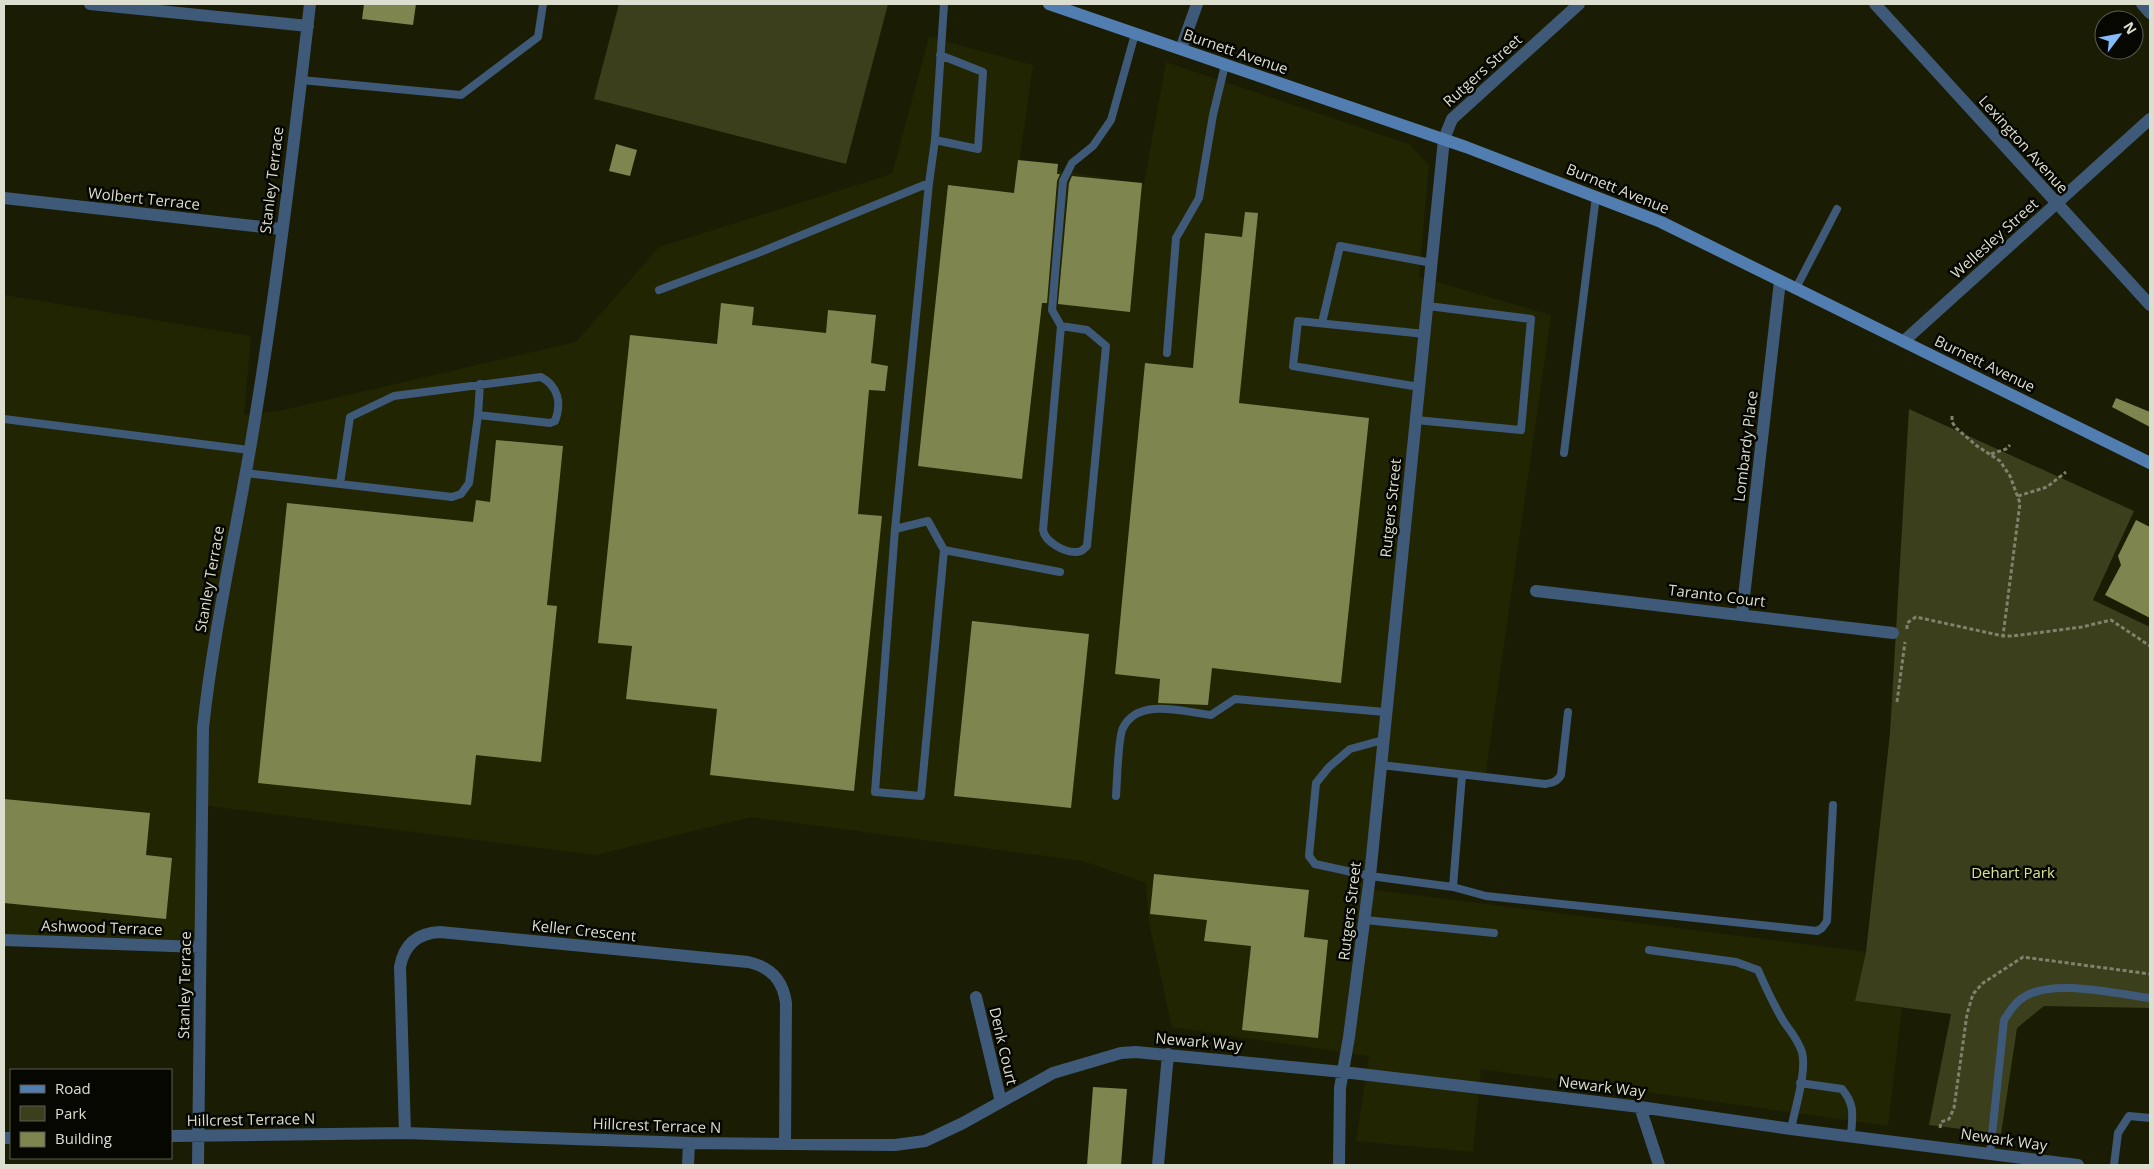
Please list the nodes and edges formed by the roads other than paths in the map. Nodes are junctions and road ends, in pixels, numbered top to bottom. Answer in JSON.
{"nodes":[{"id":1,"x":90,"y":4,"type":"edge"},
{"id":2,"x":310,"y":4,"type":"edge"},
{"id":3,"x":543,"y":4,"type":"edge"},
{"id":4,"x":944,"y":4,"type":"edge"},
{"id":5,"x":1049,"y":4,"type":"edge"},
{"id":6,"x":1198,"y":4,"type":"edge"},
{"id":7,"x":1579,"y":4,"type":"edge"},
{"id":8,"x":1875,"y":4,"type":"edge"},
{"id":9,"x":2142,"y":4,"type":"edge"},
{"id":10,"x":2150,"y":13,"type":"edge"},
{"id":11,"x":308,"y":26,"type":"junction"},
{"id":12,"x":1135,"y":34,"type":"junction"},
{"id":13,"x":1181,"y":49,"type":"junction"},
{"id":14,"x":940,"y":55,"type":"junction"},
{"id":15,"x":1225,"y":65,"type":"junction"},
{"id":16,"x":301,"y":80,"type":"junction"},
{"id":17,"x":2150,"y":119,"type":"edge"},
{"id":18,"x":1444,"y":139,"type":"junction"},
{"id":19,"x":935,"y":140,"type":"junction"},
{"id":20,"x":929,"y":184,"type":"junction"},
{"id":21,"x":1596,"y":196,"type":"junction"},
{"id":22,"x":4,"y":198,"type":"edge"},
{"id":23,"x":2056,"y":203,"type":"junction"},
{"id":24,"x":1837,"y":209,"type":"dead end"},
{"id":25,"x":281,"y":229,"type":"junction"},
{"id":26,"x":1432,"y":262,"type":"junction"},
{"id":27,"x":1780,"y":281,"type":"junction"},
{"id":28,"x":1796,"y":288,"type":"junction"},
{"id":29,"x":659,"y":290,"type":"dead end"},
{"id":30,"x":2150,"y":305,"type":"edge"},
{"id":31,"x":1428,"y":306,"type":"junction"},
{"id":32,"x":1322,"y":323,"type":"junction"},
{"id":33,"x":1061,"y":326,"type":"junction"},
{"id":34,"x":1424,"y":334,"type":"junction"},
{"id":35,"x":1904,"y":341,"type":"junction"},
{"id":36,"x":1167,"y":353,"type":"dead end"},
{"id":37,"x":480,"y":384,"type":"junction"},
{"id":38,"x":1419,"y":387,"type":"junction"},
{"id":39,"x":478,"y":415,"type":"junction"},
{"id":40,"x":4,"y":419,"type":"edge"},
{"id":41,"x":1416,"y":420,"type":"junction"},
{"id":42,"x":250,"y":450,"type":"junction"},
{"id":43,"x":1564,"y":453,"type":"dead end"},
{"id":44,"x":2150,"y":463,"type":"edge"},
{"id":45,"x":245,"y":473,"type":"junction"},
{"id":46,"x":340,"y":484,"type":"junction"},
{"id":47,"x":895,"y":529,"type":"junction"},
{"id":48,"x":944,"y":550,"type":"junction"},
{"id":49,"x":1060,"y":572,"type":"dead end"},
{"id":50,"x":1536,"y":591,"type":"dead end"},
{"id":51,"x":1742,"y":614,"type":"junction"},
{"id":52,"x":1893,"y":633,"type":"dead end"},
{"id":53,"x":1385,"y":712,"type":"junction"},
{"id":54,"x":1568,"y":712,"type":"dead end"},
{"id":55,"x":1383,"y":740,"type":"junction"},
{"id":56,"x":1381,"y":765,"type":"junction"},
{"id":57,"x":1462,"y":775,"type":"junction"},
{"id":58,"x":1116,"y":796,"type":"dead end"},
{"id":59,"x":1833,"y":805,"type":"dead end"},
{"id":60,"x":1370,"y":876,"type":"junction"},
{"id":61,"x":1453,"y":887,"type":"junction"},
{"id":62,"x":1365,"y":920,"type":"junction"},
{"id":63,"x":1494,"y":933,"type":"dead end"},
{"id":64,"x":4,"y":940,"type":"edge"},
{"id":65,"x":200,"y":947,"type":"junction"},
{"id":66,"x":1649,"y":950,"type":"dead end"},
{"id":67,"x":976,"y":997,"type":"dead end"},
{"id":68,"x":2150,"y":998,"type":"edge"},
{"id":69,"x":1121,"y":1053,"type":"joint"},
{"id":70,"x":1168,"y":1054,"type":"junction"},
{"id":71,"x":1343,"y":1072,"type":"junction"},
{"id":72,"x":1800,"y":1083,"type":"junction"},
{"id":73,"x":1001,"y":1102,"type":"junction"},
{"id":74,"x":1640,"y":1107,"type":"junction"},
{"id":75,"x":2150,"y":1118,"type":"edge"},
{"id":76,"x":1791,"y":1129,"type":"junction"},
{"id":77,"x":405,"y":1134,"type":"junction"},
{"id":78,"x":172,"y":1136,"type":"edge"},
{"id":79,"x":198,"y":1136,"type":"junction"},
{"id":80,"x":1851,"y":1137,"type":"junction"},
{"id":81,"x":689,"y":1143,"type":"junction"},
{"id":82,"x":785,"y":1144,"type":"junction"},
{"id":83,"x":1990,"y":1154,"type":"junction"},
{"id":84,"x":198,"y":1165,"type":"edge"},
{"id":85,"x":688,"y":1165,"type":"edge"},
{"id":86,"x":1158,"y":1165,"type":"edge"},
{"id":87,"x":1339,"y":1165,"type":"edge"},
{"id":88,"x":1659,"y":1165,"type":"edge"},
{"id":89,"x":2078,"y":1165,"type":"edge"},
{"id":90,"x":2114,"y":1165,"type":"edge"}],
"edges":[{"from":1,"to":11,"type":"street"},
{"from":2,"to":11,"type":"street","name":"Stanley Terrace"},
{"from":3,"to":16,"type":"lane"},
{"from":4,"to":14,"type":"lane"},
{"from":5,"to":12,"type":"street","name":"Burnett Avenue"},
{"from":6,"to":13,"type":"street"},
{"from":7,"to":18,"type":"street","name":"Rutgers Street"},
{"from":8,"to":23,"type":"street","name":"Lexington Avenue"},
{"from":9,"to":10,"type":"street"},
{"from":11,"to":16,"type":"street","name":"Stanley Terrace"},
{"from":12,"to":13,"type":"street","name":"Burnett Avenue"},
{"from":12,"to":33,"type":"lane"},
{"from":13,"to":15,"type":"street","name":"Burnett Avenue"},
{"from":14,"to":19,"type":"lane"},
{"from":14,"to":19,"type":"lane"},
{"from":15,"to":18,"type":"street","name":"Burnett Avenue"},
{"from":15,"to":36,"type":"lane"},
{"from":16,"to":25,"type":"street","name":"Stanley Terrace"},
{"from":17,"to":23,"type":"street","name":"Wellesley Street"},
{"from":18,"to":21,"type":"street","name":"Burnett Avenue"},
{"from":18,"to":26,"type":"street","name":"Rutgers Street"},
{"from":19,"to":20,"type":"lane"},
{"from":20,"to":29,"type":"lane"},
{"from":20,"to":47,"type":"lane"},
{"from":21,"to":27,"type":"street","name":"Burnett Avenue"},
{"from":21,"to":43,"type":"lane"},
{"from":22,"to":25,"type":"street","name":"Wolbert Terrace"},
{"from":23,"to":30,"type":"street","name":"Lexington Avenue"},
{"from":23,"to":35,"type":"street","name":"Wellesley Street"},
{"from":24,"to":28,"type":"lane"},
{"from":25,"to":42,"type":"street","name":"Stanley Terrace"},
{"from":26,"to":31,"type":"street","name":"Rutgers Street"},
{"from":26,"to":32,"type":"lane"},
{"from":27,"to":28,"type":"street","name":"Burnett Avenue"},
{"from":27,"to":51,"type":"street","name":"Lombardy Place"},
{"from":28,"to":35,"type":"street","name":"Burnett Avenue"},
{"from":31,"to":34,"type":"street","name":"Rutgers Street"},
{"from":31,"to":41,"type":"lane"},
{"from":32,"to":34,"type":"lane"},
{"from":32,"to":38,"type":"lane"},
{"from":33,"to":33,"type":"lane"},
{"from":34,"to":38,"type":"street","name":"Rutgers Street"},
{"from":35,"to":44,"type":"street","name":"Burnett Avenue"},
{"from":37,"to":39,"type":"lane"},
{"from":37,"to":39,"type":"lane"},
{"from":37,"to":46,"type":"lane"},
{"from":38,"to":41,"type":"street","name":"Rutgers Street"},
{"from":39,"to":46,"type":"lane"},
{"from":40,"to":42,"type":"lane"},
{"from":41,"to":53,"type":"street","name":"Rutgers Street"},
{"from":42,"to":45,"type":"street","name":"Stanley Terrace"},
{"from":45,"to":46,"type":"lane"},
{"from":45,"to":65,"type":"street","name":"Stanley Terrace"},
{"from":47,"to":48,"type":"lane"},
{"from":47,"to":48,"type":"lane"},
{"from":48,"to":49,"type":"lane"},
{"from":50,"to":51,"type":"street","name":"Taranto Court"},
{"from":51,"to":52,"type":"street","name":"Taranto Court"},
{"from":53,"to":55,"type":"street","name":"Rutgers Street"},
{"from":53,"to":58,"type":"lane"},
{"from":54,"to":57,"type":"lane"},
{"from":55,"to":56,"type":"street","name":"Rutgers Street"},
{"from":55,"to":60,"type":"lane"},
{"from":56,"to":57,"type":"lane"},
{"from":56,"to":60,"type":"street","name":"Rutgers Street"},
{"from":57,"to":61,"type":"lane"},
{"from":59,"to":61,"type":"lane"},
{"from":60,"to":61,"type":"lane"},
{"from":60,"to":62,"type":"street","name":"Rutgers Street"},
{"from":62,"to":63,"type":"lane"},
{"from":62,"to":71,"type":"street","name":"Rutgers Street"},
{"from":64,"to":65,"type":"street","name":"Ashwood Terrace"},
{"from":65,"to":79,"type":"street","name":"Stanley Terrace"},
{"from":66,"to":72,"type":"lane"},
{"from":67,"to":73,"type":"street","name":"Denk Court"},
{"from":68,"to":83,"type":"lane"},
{"from":69,"to":70,"type":"street","name":"Newark Way"},
{"from":69,"to":73,"type":"street","name":"Hillcrest Terrace N"},
{"from":70,"to":71,"type":"street","name":"Newark Way"},
{"from":70,"to":86,"type":"street"},
{"from":71,"to":74,"type":"street","name":"Newark Way"},
{"from":71,"to":87,"type":"street","name":"Rutgers Street"},
{"from":72,"to":76,"type":"lane"},
{"from":72,"to":80,"type":"lane"},
{"from":73,"to":82,"type":"street","name":"Hillcrest Terrace N"},
{"from":74,"to":76,"type":"street","name":"Newark Way"},
{"from":74,"to":88,"type":"street"},
{"from":75,"to":90,"type":"lane"},
{"from":76,"to":80,"type":"street","name":"Newark Way"},
{"from":77,"to":79,"type":"street","name":"Hillcrest Terrace N"},
{"from":77,"to":81,"type":"street","name":"Hillcrest Terrace N"},
{"from":77,"to":82,"type":"street","name":"Keller Crescent"},
{"from":78,"to":79,"type":"street","name":"Hillcrest Terrace N"},
{"from":79,"to":84,"type":"street","name":"Stanley Terrace"},
{"from":80,"to":83,"type":"street","name":"Newark Way"},
{"from":81,"to":82,"type":"street","name":"Hillcrest Terrace N"},
{"from":81,"to":85,"type":"street"},
{"from":83,"to":89,"type":"street","name":"Newark Way"}]}
